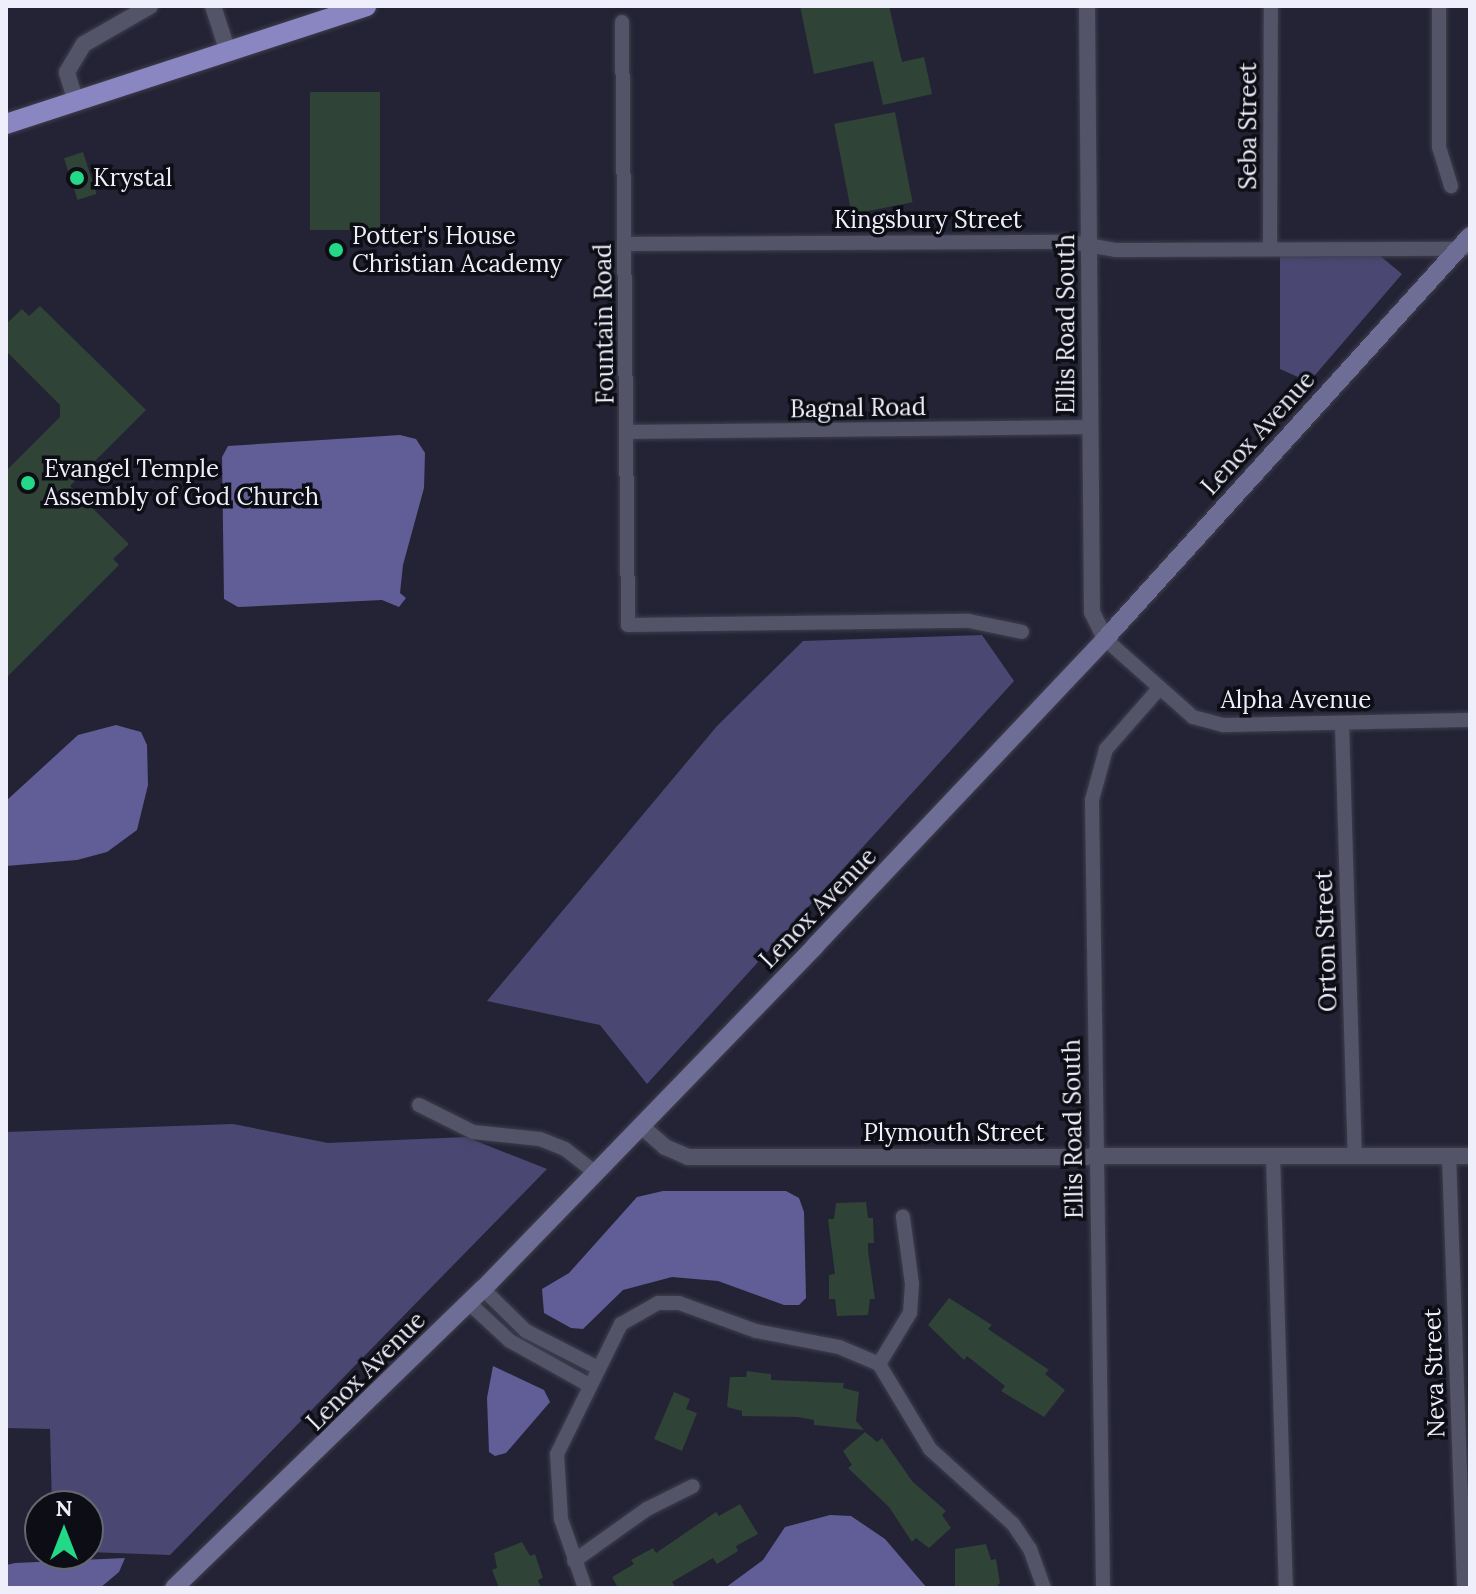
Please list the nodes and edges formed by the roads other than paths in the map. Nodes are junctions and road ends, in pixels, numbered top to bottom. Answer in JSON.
{"nodes":[{"id":1,"x":150,"y":6,"type":"edge"},
{"id":2,"x":213,"y":6,"type":"edge"},
{"id":3,"x":366,"y":6,"type":"edge"},
{"id":4,"x":1087,"y":6,"type":"edge"},
{"id":5,"x":1271,"y":6,"type":"edge"},
{"id":6,"x":1439,"y":6,"type":"edge"},
{"id":7,"x":622,"y":22,"type":"dead end"},
{"id":8,"x":227,"y":49,"type":"junction"},
{"id":9,"x":75,"y":99,"type":"junction"},
{"id":10,"x":6,"y":124,"type":"edge"},
{"id":11,"x":1451,"y":186,"type":"dead end"},
{"id":12,"x":1090,"y":243,"type":"junction"},
{"id":13,"x":625,"y":244,"type":"junction"},
{"id":14,"x":1466,"y":244,"type":"edge"},
{"id":15,"x":1270,"y":247,"type":"junction"},
{"id":16,"x":1089,"y":427,"type":"junction"},
{"id":17,"x":628,"y":432,"type":"junction"},
{"id":18,"x":1022,"y":632,"type":"dead end"},
{"id":19,"x":1105,"y":639,"type":"junction"},
{"id":20,"x":1157,"y":691,"type":"junction"},
{"id":21,"x":1470,"y":720,"type":"edge"},
{"id":22,"x":1342,"y":724,"type":"junction"},
{"id":23,"x":419,"y":1105,"type":"dead end"},
{"id":24,"x":641,"y":1126,"type":"junction"},
{"id":25,"x":1098,"y":1156,"type":"junction"},
{"id":26,"x":1273,"y":1156,"type":"junction"},
{"id":27,"x":1355,"y":1156,"type":"junction"},
{"id":28,"x":1449,"y":1156,"type":"junction"},
{"id":29,"x":1470,"y":1156,"type":"edge"},
{"id":30,"x":596,"y":1173,"type":"junction"},
{"id":31,"x":903,"y":1217,"type":"dead end"},
{"id":32,"x":483,"y":1289,"type":"junction"},
{"id":33,"x":469,"y":1303,"type":"junction"},
{"id":34,"x":879,"y":1364,"type":"junction"},
{"id":35,"x":598,"y":1368,"type":"junction"},
{"id":36,"x":589,"y":1385,"type":"junction"},
{"id":37,"x":693,"y":1486,"type":"dead end"},
{"id":38,"x":574,"y":1561,"type":"junction"},
{"id":39,"x":174,"y":1588,"type":"edge"},
{"id":40,"x":585,"y":1588,"type":"edge"},
{"id":41,"x":1044,"y":1588,"type":"edge"},
{"id":42,"x":1103,"y":1588,"type":"edge"},
{"id":43,"x":1286,"y":1588,"type":"edge"},
{"id":44,"x":1464,"y":1588,"type":"edge"}],
"edges":[{"from":1,"to":9,"type":"street"},
{"from":2,"to":8,"type":"street"},
{"from":3,"to":8,"type":"main road"},
{"from":4,"to":12,"type":"street","name":"Ellis Road South"},
{"from":5,"to":15,"type":"street","name":"Seba Street"},
{"from":6,"to":11,"type":"street"},
{"from":7,"to":13,"type":"street","name":"Fountain Road"},
{"from":8,"to":9,"type":"main road"},
{"from":9,"to":10,"type":"main road"},
{"from":12,"to":13,"type":"street","name":"Kingsbury Street"},
{"from":12,"to":15,"type":"street","name":"Kingsbury Street"},
{"from":12,"to":16,"type":"street","name":"Ellis Road South"},
{"from":13,"to":17,"type":"street","name":"Fountain Road"},
{"from":14,"to":15,"type":"street","name":"Kingsbury Street"},
{"from":14,"to":19,"type":"main road","name":"Lenox Avenue"},
{"from":16,"to":17,"type":"street","name":"Bagnal Road"},
{"from":16,"to":19,"type":"street","name":"Ellis Road South"},
{"from":17,"to":18,"type":"street","name":"Fountain Road"},
{"from":19,"to":20,"type":"street","name":"Alpha Avenue"},
{"from":19,"to":24,"type":"main road","name":"Lenox Avenue"},
{"from":20,"to":22,"type":"street","name":"Alpha Avenue"},
{"from":20,"to":25,"type":"street","name":"Ellis Road South"},
{"from":21,"to":22,"type":"street","name":"Alpha Avenue"},
{"from":22,"to":27,"type":"street","name":"Orton Street"},
{"from":23,"to":30,"type":"street"},
{"from":24,"to":25,"type":"street","name":"Plymouth Street"},
{"from":24,"to":30,"type":"main road","name":"Lenox Avenue"},
{"from":25,"to":26,"type":"street","name":"Plymouth Street"},
{"from":25,"to":42,"type":"street","name":"Ellis Road South"},
{"from":26,"to":27,"type":"street","name":"Plymouth Street"},
{"from":26,"to":43,"type":"street"},
{"from":27,"to":28,"type":"street","name":"Plymouth Street"},
{"from":28,"to":29,"type":"street","name":"Plymouth Street"},
{"from":28,"to":44,"type":"street","name":"Neva Street"},
{"from":30,"to":32,"type":"main road","name":"Lenox Avenue"},
{"from":31,"to":34,"type":"street"},
{"from":32,"to":33,"type":"main road","name":"Lenox Avenue"},
{"from":32,"to":35,"type":"street"},
{"from":33,"to":36,"type":"street"},
{"from":33,"to":39,"type":"main road","name":"Lenox Avenue"},
{"from":34,"to":35,"type":"street"},
{"from":34,"to":41,"type":"street"},
{"from":35,"to":36,"type":"street"},
{"from":36,"to":38,"type":"street"},
{"from":37,"to":38,"type":"street"},
{"from":38,"to":40,"type":"street"}]}
